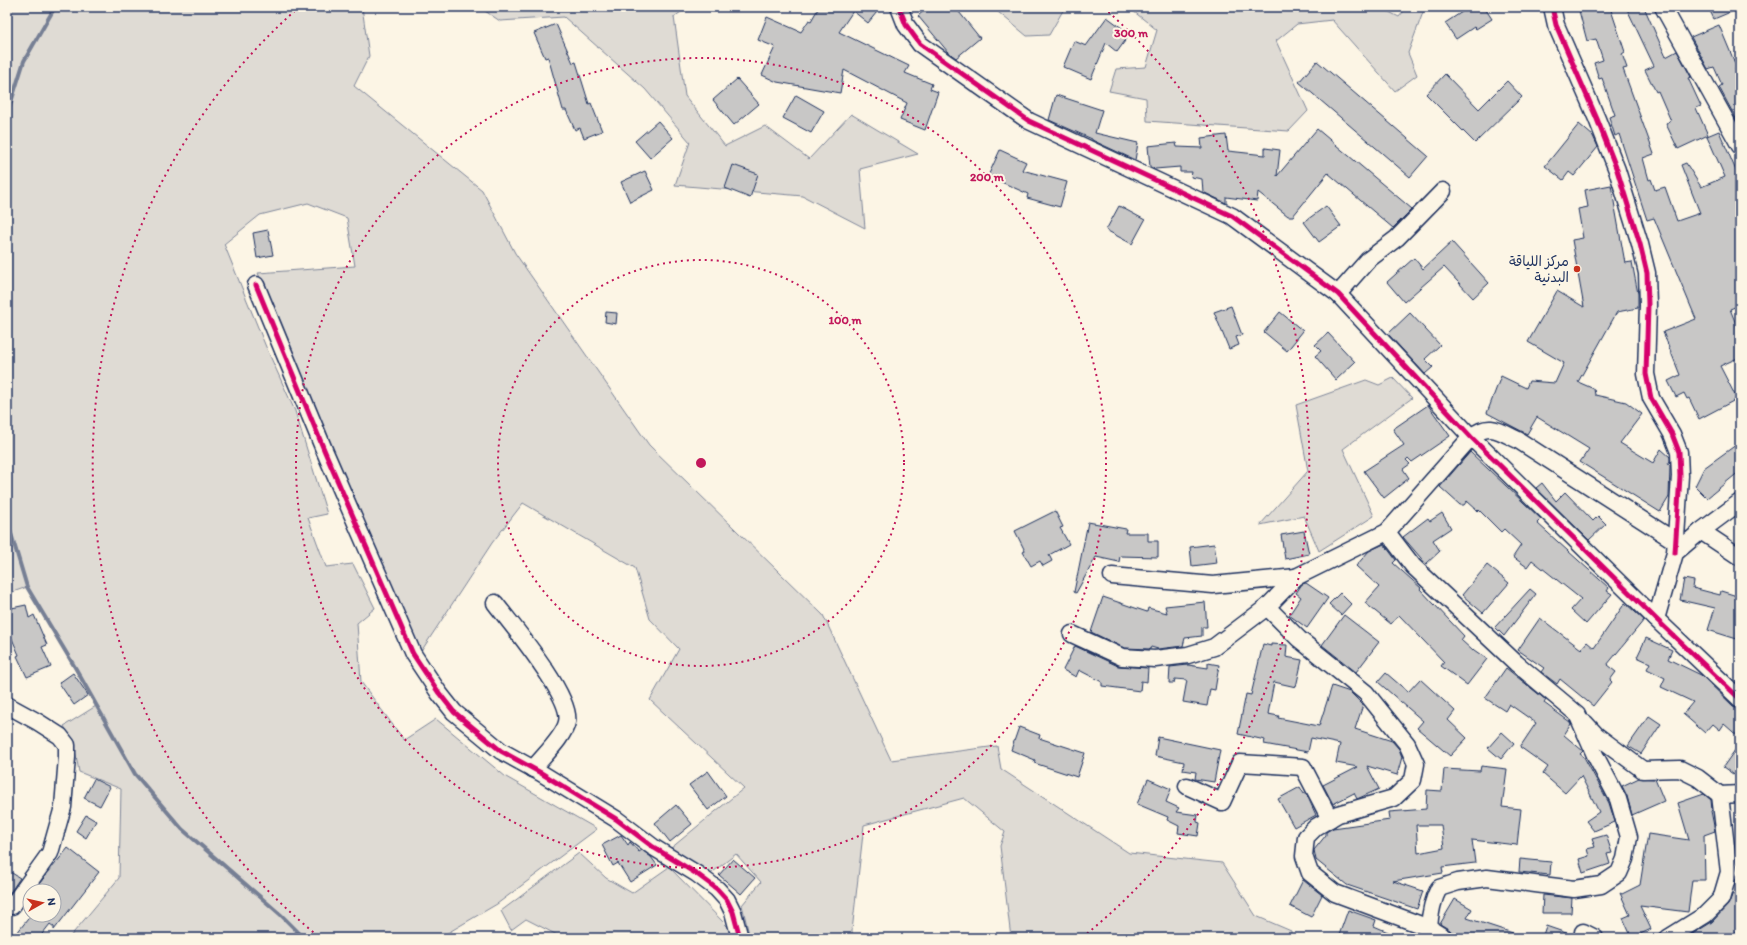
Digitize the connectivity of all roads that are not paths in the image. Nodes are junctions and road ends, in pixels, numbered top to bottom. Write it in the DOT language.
graph roads {
  1 [pos="899,7"];
  2 [pos="1552,7"];
  3 [pos="1663,7"];
  4 [pos="1740,146"];
  5 [pos="1443,191"];
  6 [pos="256,285"];
  7 [pos="1338,294"];
  8 [pos="1470,437"];
  9 [pos="1740,502"];
  10 [pos="1701,531"];
  11 [pos="1387,532"];
  12 [pos="1675,547"];
  13 [pos="1740,557"];
  14 [pos="1112,576"];
  15 [pos="1296,577"];
  16 [pos="495,603"];
  17 [pos="1267,607"];
  18 [pos="1656,619"];
  19 [pos="1072,634"];
  20 [pos="1740,699"];
  21 [pos="7,705"];
  22 [pos="1577,714"];
  23 [pos="533,769"];
  24 [pos="1187,786"];
  25 [pos="1740,794"];
  26 [pos="1720,796"];
  27 [pos="1330,819"];
  28 [pos="12,906"];
  29 [pos="1430,928"];
  30 [pos="740,938"];
  31 [pos="1445,938"];
  32 [pos="1668,938"];
  1 -- 7 [label="street"];
  2 -- 12 [label="street"];
  3 -- 4 [label="street"];
  5 -- 7 [label="street"];
  6 -- 23 [label="street"];
  7 -- 8 [label="street"];
  8 -- 11 [label="street"];
  8 -- 12 [label="street"];
  8 -- 18 [label="street"];
  9 -- 10 [label="street"];
  10 -- 12 [label="street"];
  10 -- 13 [label="street"];
  11 -- 15 [label="street"];
  11 -- 22 [label="street"];
  12 -- 18 [label="street"];
  14 -- 15 [label="street"];
  15 -- 17 [label="street"];
  16 -- 23 [label="street"];
  17 -- 19 [label="street"];
  17 -- 27 [label="street"];
  18 -- 20 [label="street"];
  21 -- 28 [label="street"];
  22 -- 26 [label="street"];
  22 -- 29 [label="street"];
  23 -- 30 [label="street"];
  24 -- 27 [label="street"];
  25 -- 26 [label="street"];
  26 -- 32 [label="street"];
  27 -- 29 [label="street"];
  29 -- 31 [label="street"];
}
